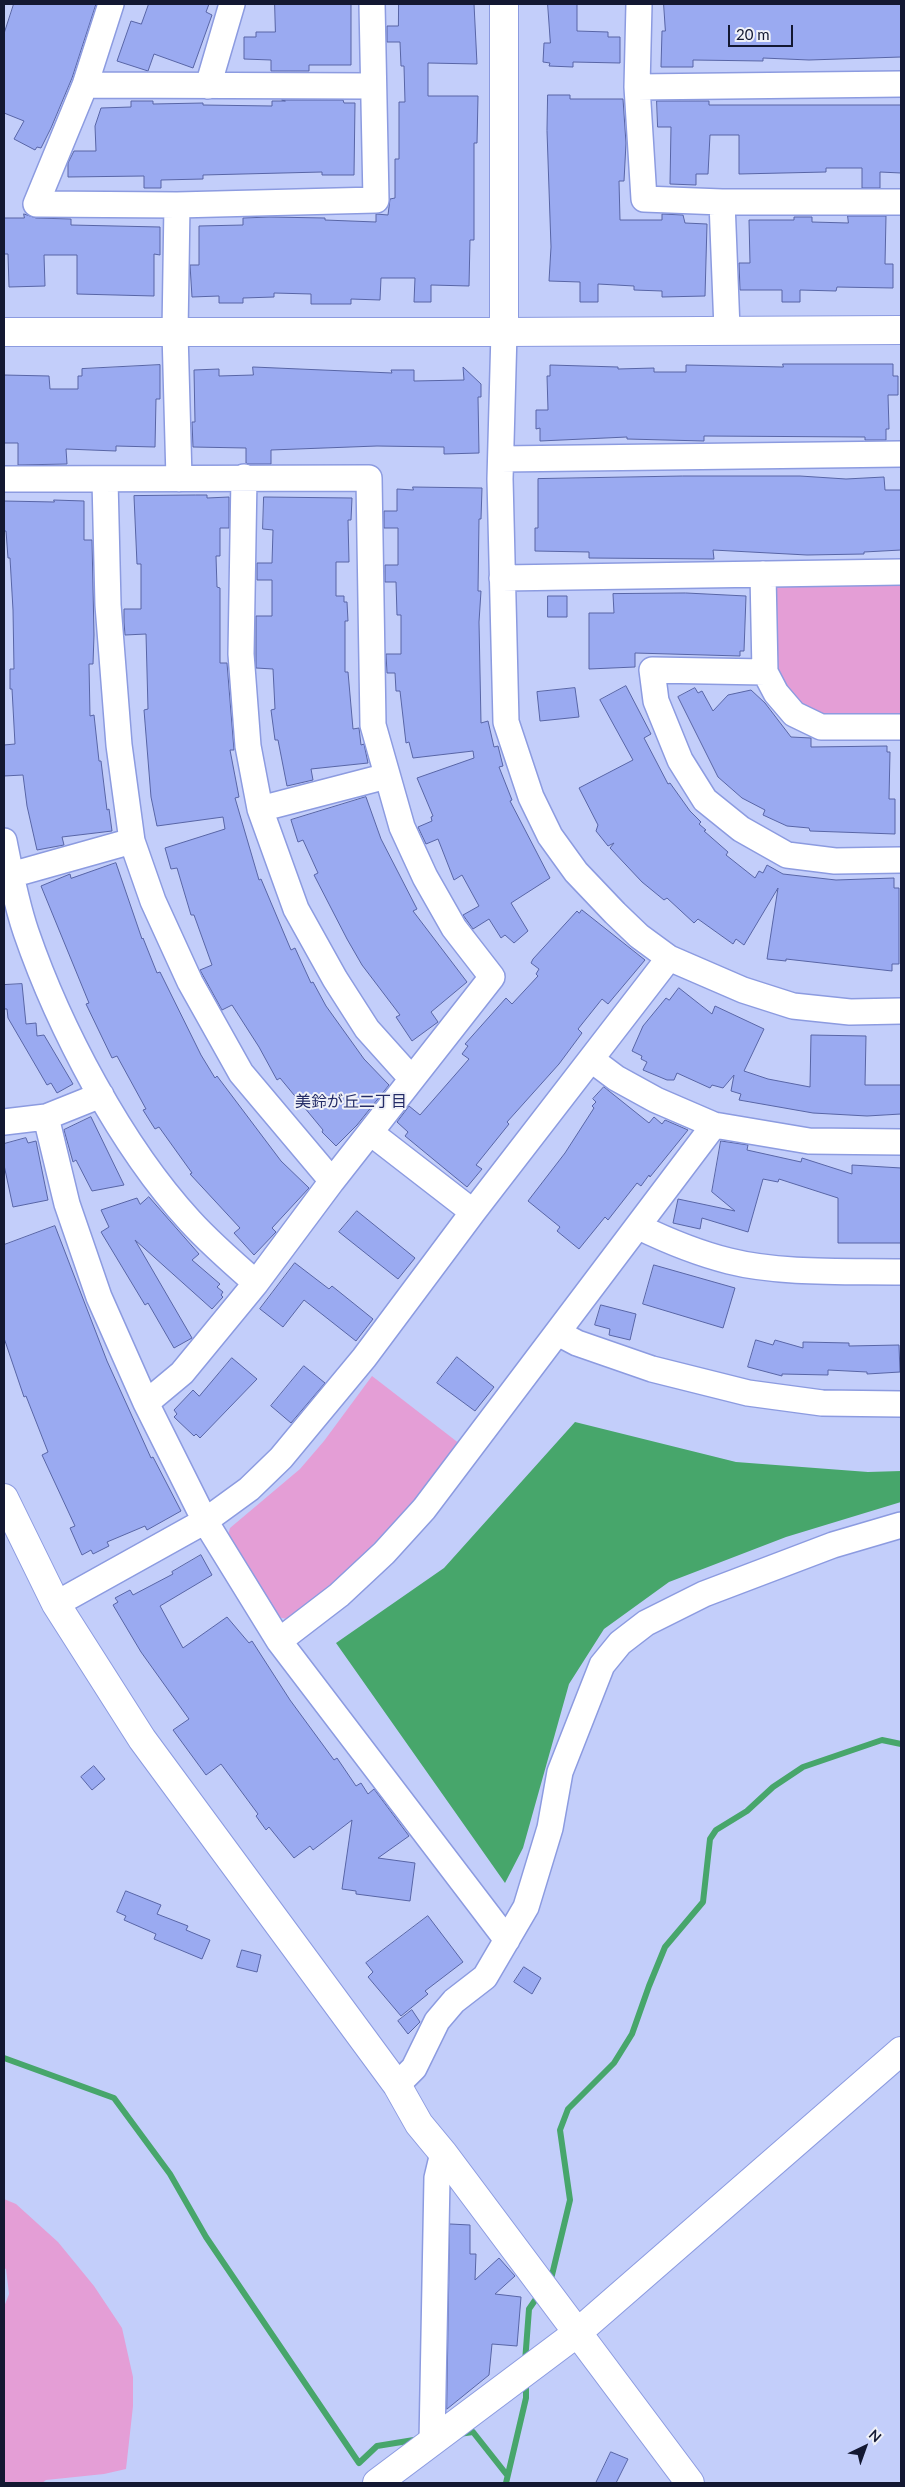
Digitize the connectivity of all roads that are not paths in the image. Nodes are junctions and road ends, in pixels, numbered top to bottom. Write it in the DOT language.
graph roads {
  1 [pos="111,4"];
  2 [pos="232,4"];
  3 [pos="372,4"];
  4 [pos="504,4"];
  5 [pos="639,4"];
  6 [pos="901,84"];
  7 [pos="85,85"];
  8 [pos="208,86"];
  9 [pos="372,86"];
  10 [pos="637,87"];
  11 [pos="722,202"];
  12 [pos="901,202"];
  13 [pos="177,205"];
  14 [pos="727,329"];
  15 [pos="901,330"];
  16 [pos="4,332"];
  17 [pos="175,332"];
  18 [pos="504,332"];
  19 [pos="901,454"];
  20 [pos="501,459"];
  21 [pos="244,477"];
  22 [pos="4,479"];
  23 [pos="179,479"];
  24 [pos="105,480"];
  25 [pos="901,572"];
  26 [pos="763,574"];
  27 [pos="502,578"];
  28 [pos="764,672"];
  29 [pos="901,727"];
  30 [pos="386,776"];
  31 [pos="260,809"];
  32 [pos="4,840"];
  33 [pos="132,841"];
  34 [pos="901,860"];
  35 [pos="11,876"];
  36 [pos="669,958"];
  37 [pos="901,1011"];
  38 [pos="592,1060"];
  39 [pos="411,1078"];
  40 [pos="101,1095"];
  41 [pos="46,1116"];
  42 [pos="4,1122"];
  43 [pos="714,1125"];
  44 [pos="371,1133"];
  45 [pos="901,1142"];
  46 [pos="332,1181"];
  47 [pos="473,1212"];
  48 [pos="639,1227"];
  49 [pos="901,1272"];
  50 [pos="256,1283"];
  51 [pos="558,1332"];
  52 [pos="146,1403"];
  53 [pos="901,1404"];
  54 [pos="4,1498"];
  55 [pos="205,1521"];
  56 [pos="901,1525"];
  57 [pos="56,1604"];
  58 [pos="279,1641"];
  59 [pos="507,1940"];
  60 [pos="901,2051"];
  61 [pos="397,2085"];
  62 [pos="443,2153"];
  63 [pos="578,2333"];
  64 [pos="432,2442"];
  65 [pos="377,2483"];
  66 [pos="690,2483"];
  1 -- 7 [label="street"];
  2 -- 8 [label="street"];
  3 -- 9 [label="street"];
  4 -- 18 [label="street"];
  5 -- 10 [label="street"];
  6 -- 10 [label="street"];
  7 -- 8 [label="street"];
  7 -- 13 [label="street"];
  8 -- 9 [label="street"];
  9 -- 13 [label="street"];
  10 -- 11 [label="street"];
  11 -- 12 [label="street"];
  11 -- 14 [label="street"];
  13 -- 17 [label="street"];
  14 -- 15 [label="street"];
  14 -- 18 [label="street"];
  16 -- 17 [label="street"];
  17 -- 18 [label="street"];
  17 -- 23 [label="street"];
  18 -- 20 [label="street"];
  19 -- 20 [label="street"];
  20 -- 27 [label="street"];
  21 -- 23 [label="street"];
  21 -- 30 [label="street"];
  21 -- 31 [label="street"];
  22 -- 24 [label="street"];
  23 -- 24 [label="street"];
  24 -- 33 [label="street"];
  25 -- 26 [label="street"];
  26 -- 27 [label="street"];
  26 -- 28 [label="street"];
  27 -- 36 [label="street"];
  28 -- 29 [label="street"];
  28 -- 34 [label="street"];
  30 -- 31 [label="street"];
  30 -- 39 [label="street"];
  31 -- 39 [label="street"];
  32 -- 35 [label="street"];
  33 -- 35 [label="street"];
  33 -- 46 [label="street"];
  35 -- 40 [label="street"];
  36 -- 37 [label="street"];
  36 -- 38 [label="street"];
  38 -- 43 [label="street"];
  38 -- 47 [label="street"];
  39 -- 44 [label="street"];
  40 -- 41 [label="street"];
  40 -- 50 [label="street"];
  41 -- 42 [label="street"];
  41 -- 52 [label="street"];
  43 -- 45 [label="street"];
  43 -- 48 [label="street"];
  44 -- 46 [label="street"];
  44 -- 47 [label="street"];
  46 -- 50 [label="street"];
  47 -- 55 [label="street"];
  48 -- 49 [label="street"];
  48 -- 51 [label="street"];
  50 -- 52 [label="street"];
  51 -- 53 [label="street"];
  51 -- 58 [label="street"];
  52 -- 55 [label="street"];
  54 -- 57 [label="street"];
  55 -- 57 [label="street"];
  55 -- 58 [label="street"];
  56 -- 59 [label="street"];
  57 -- 61 [label="street"];
  58 -- 59 [label="street"];
  59 -- 61 [label="street"];
  60 -- 63 [label="street"];
  61 -- 62 [label="street"];
  62 -- 63 [label="street"];
  62 -- 64 [label="street"];
  63 -- 64 [label="street"];
  63 -- 66 [label="street"];
  64 -- 65 [label="street"];
}
